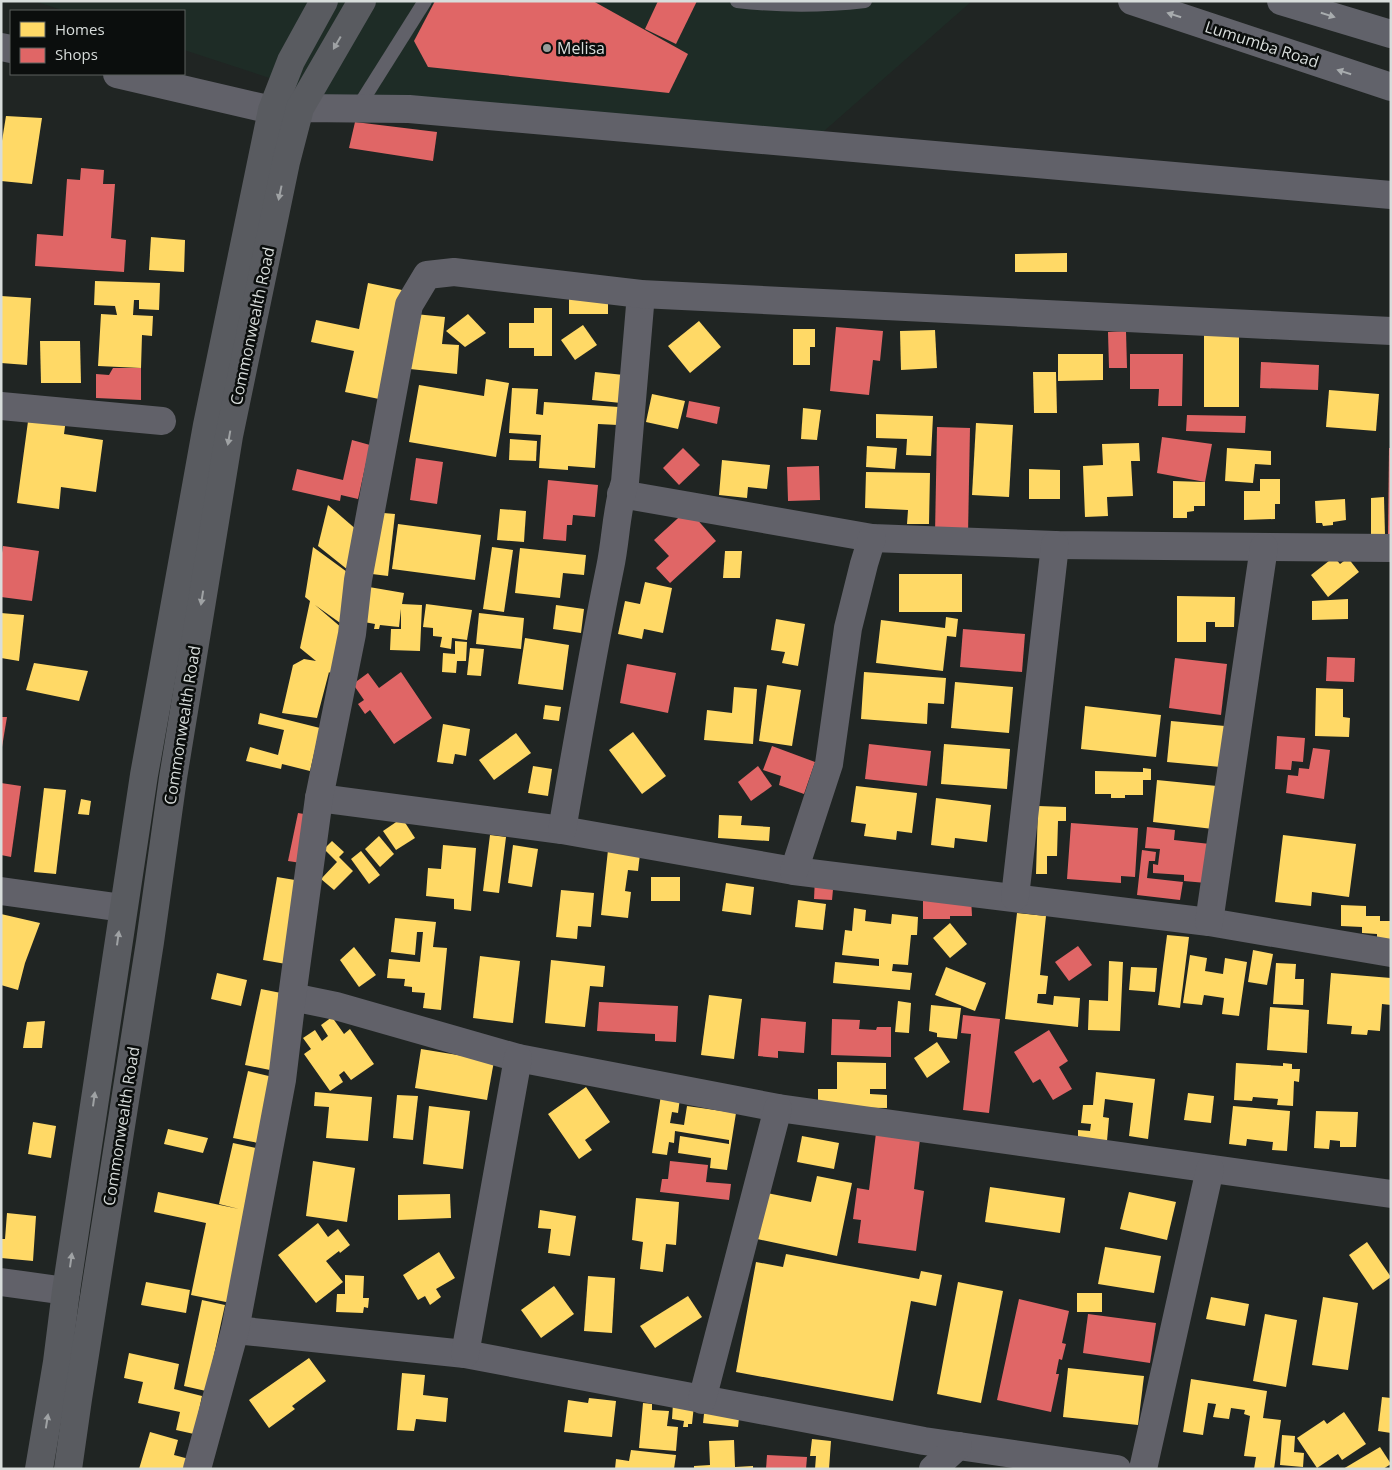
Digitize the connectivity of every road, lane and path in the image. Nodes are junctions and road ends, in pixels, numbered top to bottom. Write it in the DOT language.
graph roads {
  1 [pos="324,1"];
  2 [pos="362,1"];
  3 [pos="425,1"];
  4 [pos="737,1"];
  5 [pos="865,1"];
  6 [pos="1132,1"];
  7 [pos="1281,1"];
  8 [pos="1391,34"];
  9 [pos="121,75"];
  10 [pos="1391,87"];
  11 [pos="300,108"];
  12 [pos="356,109"];
  13 [pos="272,110"];
  14 [pos="1391,196"];
  15 [pos="641,294"];
  16 [pos="1391,331"];
  17 [pos="1,406"];
  18 [pos="162,421"];
  19 [pos="621,494"];
  20 [pos="872,538"];
  21 [pos="1055,546"];
  22 [pos="1264,547"];
  23 [pos="1391,548"];
  24 [pos="319,798"];
  25 [pos="562,830"];
  26 [pos="794,871"];
  27 [pos="1,891"];
  28 [pos="1015,897"];
  29 [pos="123,908"];
  30 [pos="1209,922"];
  31 [pos="1391,953"];
  32 [pos="292,997"];
  33 [pos="518,1058"];
  34 [pos="778,1108"];
  35 [pos="1210,1169"];
  36 [pos="1391,1194"];
  37 [pos="1,1282"];
  38 [pos="66,1291"];
  39 [pos="235,1330"];
  40 [pos="465,1354"];
  41 [pos="702,1400"];
  42 [pos="958,1446"];
  43 [pos="39,1469"];
  44 [pos="68,1469"];
  45 [pos="197,1469"];
  46 [pos="933,1469"];
  47 [pos="1117,1469"];
  48 [pos="1143,1469"];
  1 -- 13 [label="main road, Commonwealth Road"];
  2 -- 11 [label="main road, Commonwealth Road, one-way"];
  3 -- 12 [label="lane"];
  4 -- 5 [label="lane"];
  10 -- 6 [label="main road, Lumumba Road, one-way"];
  7 -- 8 [label="main road, one-way"];
  9 -- 13 [label="street"];
  11 -- 12 [label="street"];
  11 -- 13 [label="street"];
  11 -- 44 [label="main road, Commonwealth Road, one-way"];
  12 -- 14 [label="street"];
  13 -- 29 [label="main road, Commonwealth Road"];
  15 -- 16 [label="street"];
  15 -- 19 [label="street"];
  15 -- 24 [label="street"];
  17 -- 18 [label="street"];
  19 -- 20 [label="street"];
  19 -- 25 [label="street"];
  20 -- 21 [label="street"];
  20 -- 26 [label="street"];
  21 -- 22 [label="street"];
  21 -- 28 [label="street"];
  22 -- 23 [label="street"];
  22 -- 30 [label="street"];
  24 -- 25 [label="street"];
  24 -- 32 [label="street"];
  25 -- 26 [label="street"];
  26 -- 28 [label="street"];
  27 -- 29 [label="street"];
  28 -- 30 [label="street"];
  38 -- 29 [label="main road, Commonwealth Road, one-way"];
  30 -- 31 [label="street"];
  32 -- 33 [label="street"];
  32 -- 39 [label="street"];
  33 -- 34 [label="street"];
  33 -- 40 [label="street"];
  34 -- 35 [label="street"];
  34 -- 41 [label="street"];
  35 -- 36 [label="street"];
  35 -- 48 [label="street"];
  37 -- 38 [label="street"];
  43 -- 38 [label="main road, Commonwealth Road, one-way"];
  39 -- 40 [label="street"];
  39 -- 45 [label="street"];
  40 -- 41 [label="street"];
  41 -- 42 [label="street"];
  42 -- 46 [label="street"];
  42 -- 47 [label="street"];
}
